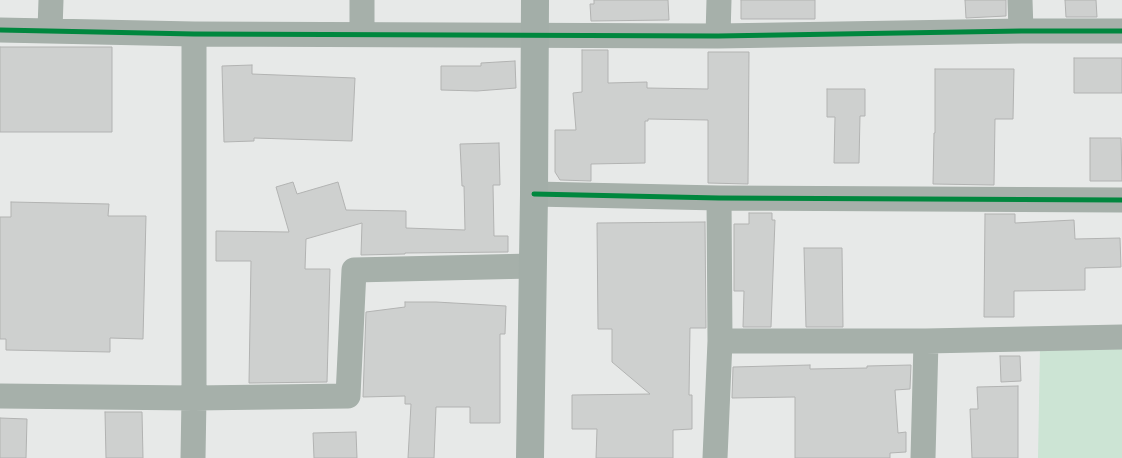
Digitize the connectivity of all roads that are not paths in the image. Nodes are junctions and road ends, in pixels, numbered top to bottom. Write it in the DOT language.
graph roads {
  1 [pos="51,0"];
  2 [pos="362,0"];
  3 [pos="535,0"];
  4 [pos="719,0"];
  5 [pos="1020,0"];
  6 [pos="0,30"];
  7 [pos="50,30"];
  8 [pos="1021,31"];
  9 [pos="1122,31"];
  10 [pos="362,33"];
  11 [pos="194,34"];
  12 [pos="534,35"];
  13 [pos="718,36"];
  14 [pos="534,194"];
  15 [pos="718,198"];
  16 [pos="1122,200"];
  17 [pos="532,266"];
  18 [pos="1122,336"];
  19 [pos="720,341"];
  20 [pos="926,341"];
  21 [pos="0,396"];
  22 [pos="194,398"];
  23 [pos="193,458"];
  24 [pos="530,458"];
  25 [pos="715,458"];
  26 [pos="923,458"];
  1 -- 7 [label="street"];
  2 -- 10 [label="street"];
  3 -- 12 [label="street"];
  4 -- 13 [label="street"];
  5 -- 8 [label="street"];
  6 -- 7 [label="street"];
  7 -- 11 [label="street"];
  8 -- 9 [label="street"];
  8 -- 13 [label="street"];
  10 -- 11 [label="street"];
  10 -- 12 [label="street"];
  11 -- 22 [label="street"];
  12 -- 13 [label="street"];
  12 -- 14 [label="street"];
  14 -- 15 [label="street"];
  14 -- 17 [label="street"];
  15 -- 16 [label="street"];
  15 -- 19 [label="street"];
  17 -- 22 [label="street"];
  17 -- 24 [label="street"];
  18 -- 20 [label="street"];
  19 -- 20 [label="street"];
  19 -- 25 [label="street"];
  20 -- 26 [label="street"];
  21 -- 22 [label="street"];
  22 -- 23 [label="street"];
}
